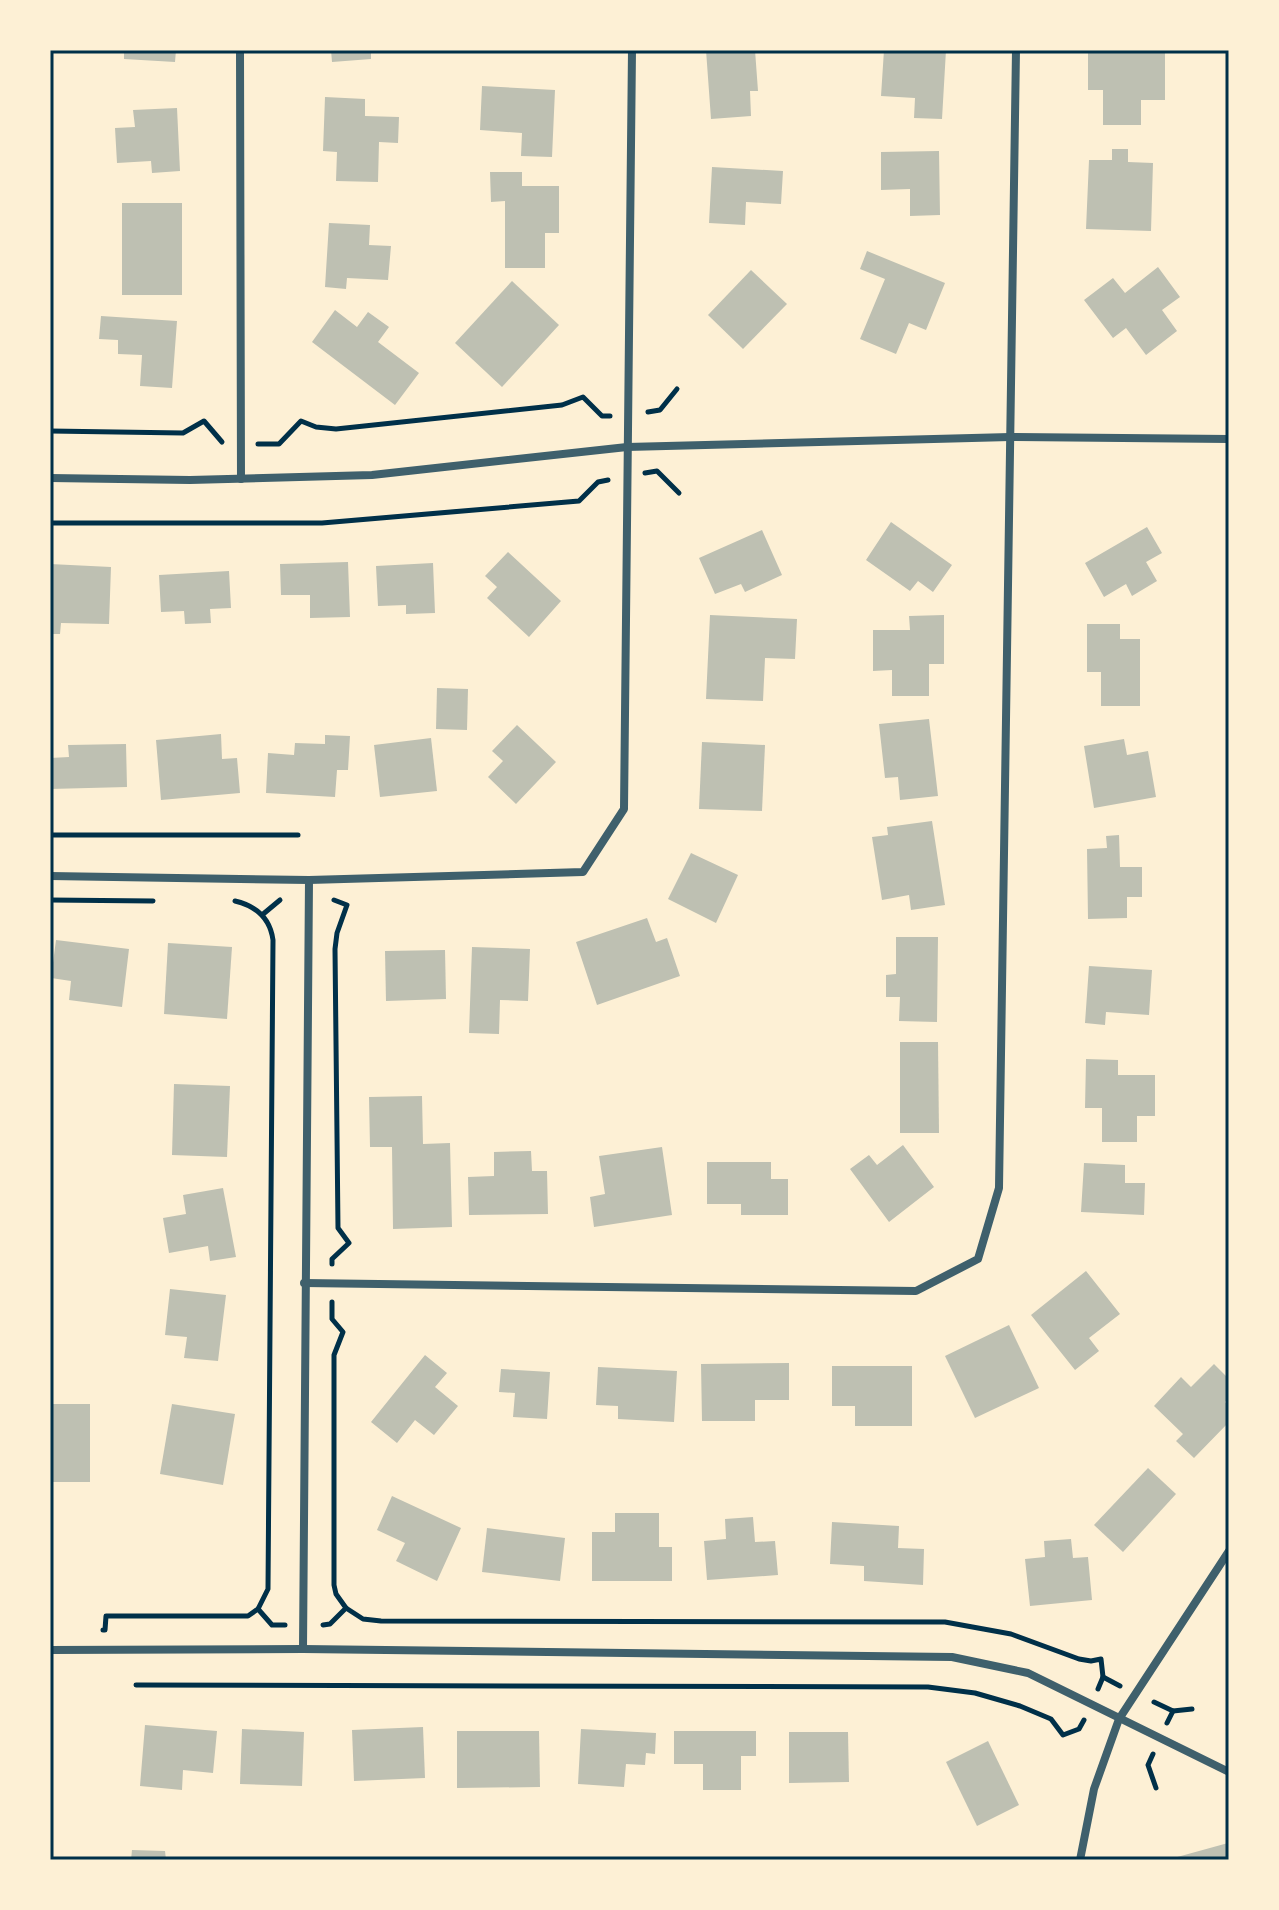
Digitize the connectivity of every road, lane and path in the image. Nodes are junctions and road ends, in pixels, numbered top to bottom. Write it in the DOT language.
graph roads {
  1 [pos="240,50"];
  2 [pos="632,50"];
  3 [pos="1016,50"];
  4 [pos="677,389"];
  5 [pos="628,414"];
  6 [pos="50,431"];
  7 [pos="1010,437"];
  8 [pos="1229,439"];
  9 [pos="241,444"];
  10 [pos="627,447"];
  11 [pos="627,476"];
  12 [pos="50,478"];
  13 [pos="241,479"];
  14 [pos="679,493"];
  15 [pos="50,523"];
  16 [pos="50,835"];
  17 [pos="298,835"];
  18 [pos="50,876"];
  19 [pos="309,880"];
  20 [pos="50,900"];
  21 [pos="157,901"];
  22 [pos="234,901"];
  23 [pos="304,1283"];
  24 [pos="1229,1551"];
  25 [pos="91,1630"];
  26 [pos="303,1649"];
  27 [pos="50,1650"];
  28 [pos="1192,1709"];
  29 [pos="1173,1711"];
  30 [pos="1119,1719"];
  31 [pos="1229,1772"];
  32 [pos="1080,1860"];
  1 -- 9 [label="street"];
  2 -- 5 [label="street"];
  3 -- 7 [label="street"];
  4 -- 5 [label="path"];
  5 -- 9 [label="path"];
  5 -- 10 [label="street"];
  6 -- 9 [label="path"];
  7 -- 8 [label="street"];
  7 -- 10 [label="street"];
  7 -- 23 [label="street"];
  9 -- 13 [label="street"];
  10 -- 11 [label="street"];
  10 -- 13 [label="street"];
  11 -- 14 [label="path"];
  11 -- 15 [label="path"];
  11 -- 19 [label="street"];
  12 -- 13 [label="street"];
  16 -- 17 [label="path"];
  18 -- 19 [label="street"];
  19 -- 23 [label="street"];
  20 -- 21 [label="path"];
  22 -- 25 [label="path"];
  23 -- 26 [label="street"];
  24 -- 30 [label="street"];
  26 -- 27 [label="street"];
  26 -- 30 [label="street"];
  28 -- 29 [label="path"];
  30 -- 31 [label="street"];
  30 -- 32 [label="street"];
}
